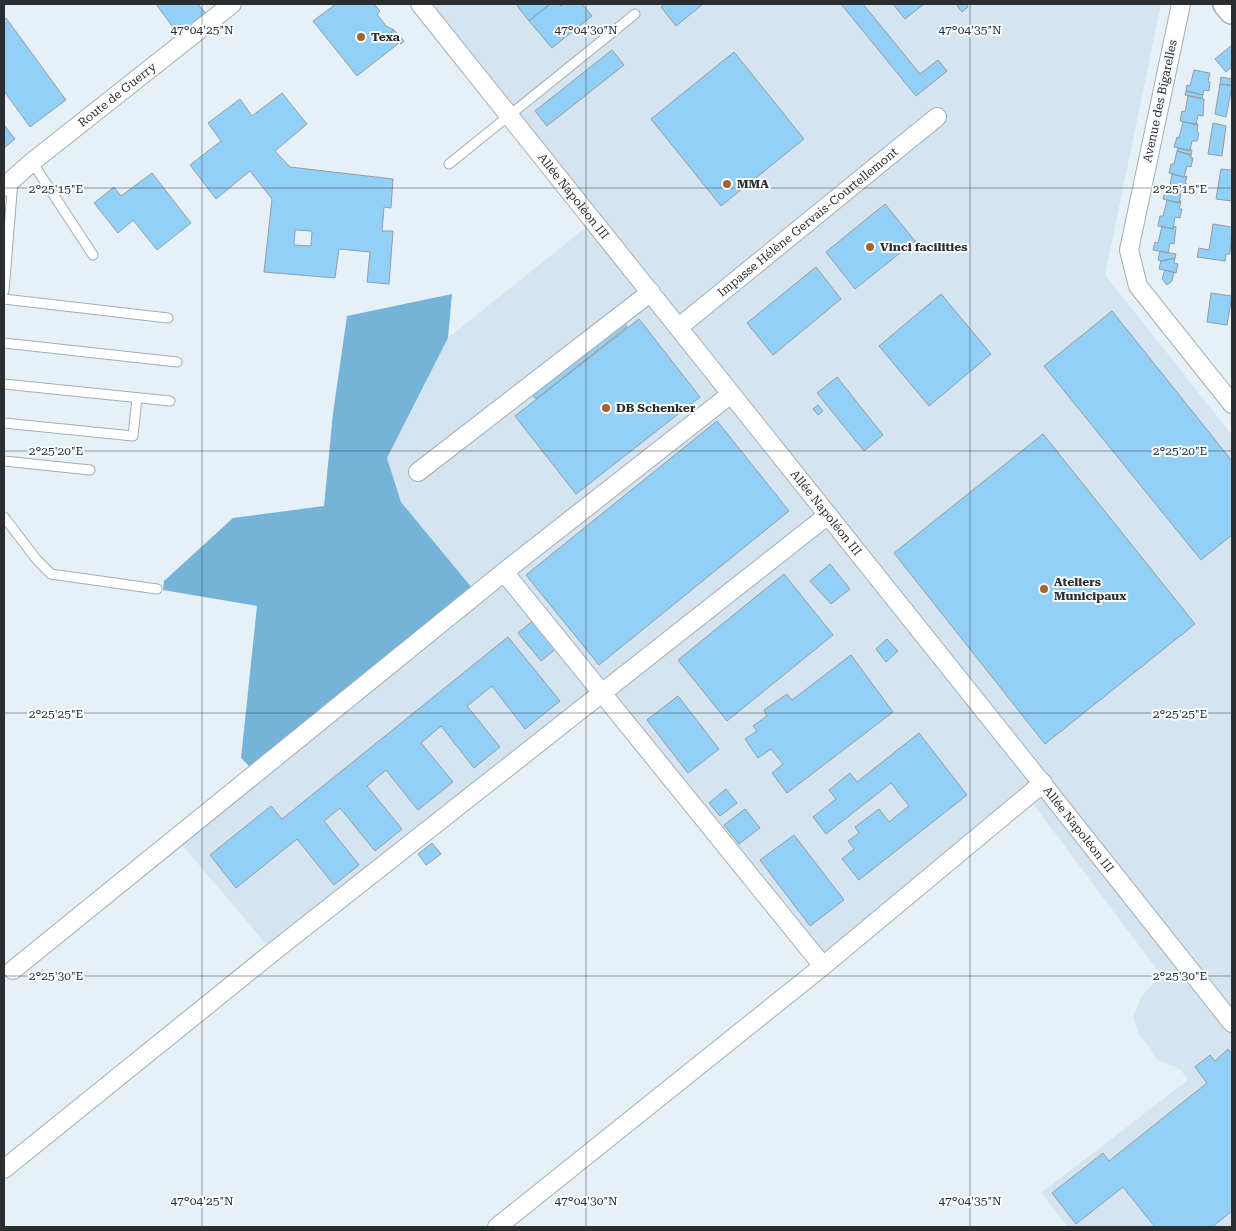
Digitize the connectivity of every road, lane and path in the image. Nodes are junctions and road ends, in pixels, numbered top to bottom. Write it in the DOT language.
graph roads {
  1 [pos="232,4"];
  2 [pos="420,4"];
  3 [pos="1181,4"];
  4 [pos="1226,4"];
  5 [pos="1232,11"];
  6 [pos="635,14"];
  7 [pos="510,116"];
  8 [pos="937,117"];
  9 [pos="32,162"];
  10 [pos="449,164"];
  11 [pos="8,182"];
  12 [pos="93,255"];
  13 [pos="4,291"];
  14 [pos="651,292"];
  15 [pos="4,299"];
  16 [pos="168,318"];
  17 [pos="678,327"];
  18 [pos="4,343"];
  19 [pos="177,362"];
  20 [pos="1232,380"];
  21 [pos="4,384"];
  22 [pos="730,394"];
  23 [pos="137,398"];
  24 [pos="170,401"];
  25 [pos="1230,401"];
  26 [pos="4,423"];
  27 [pos="4,461"];
  28 [pos="90,470"];
  29 [pos="418,472"];
  30 [pos="828,515"];
  31 [pos="4,517"];
  32 [pos="504,572"];
  33 [pos="156,589"];
  34 [pos="601,692"];
  35 [pos="1042,783"];
  36 [pos="823,966"];
  37 [pos="8,972"];
  38 [pos="1232,1023"];
  39 [pos="4,1169"];
  40 [pos="497,1227"];
  1 -- 9 [label="street, Route de Guerry"];
  2 -- 7 [label="street, Allée Napoléon III"];
  3 -- 25 [label="street, Avenue des Bigarelles"];
  4 -- 5 [label="main road"];
  6 -- 7 [label="lane"];
  7 -- 10 [label="lane"];
  7 -- 14 [label="street, Allée Napoléon III"];
  8 -- 17 [label="street, Impasse Hélène Gervais-Courtellemont"];
  9 -- 11 [label="street, Route de Guerry"];
  9 -- 12 [label="lane"];
  11 -- 13 [label="lane"];
  14 -- 17 [label="street, Allée Napoléon III"];
  14 -- 29 [label="street"];
  15 -- 16 [label="lane"];
  17 -- 22 [label="street, Allée Napoléon III"];
  18 -- 19 [label="lane"];
  20 -- 25 [label="street"];
  21 -- 23 [label="lane"];
  22 -- 30 [label="street, Allée Napoléon III"];
  22 -- 32 [label="street"];
  23 -- 24 [label="lane"];
  23 -- 26 [label="lane"];
  27 -- 28 [label="lane"];
  30 -- 34 [label="street"];
  30 -- 35 [label="street, Allée Napoléon III"];
  31 -- 33 [label="lane"];
  32 -- 34 [label="street"];
  32 -- 37 [label="street"];
  34 -- 36 [label="street"];
  34 -- 39 [label="street"];
  35 -- 36 [label="street"];
  35 -- 38 [label="street, Allée Napoléon III"];
  36 -- 40 [label="street"];
}
